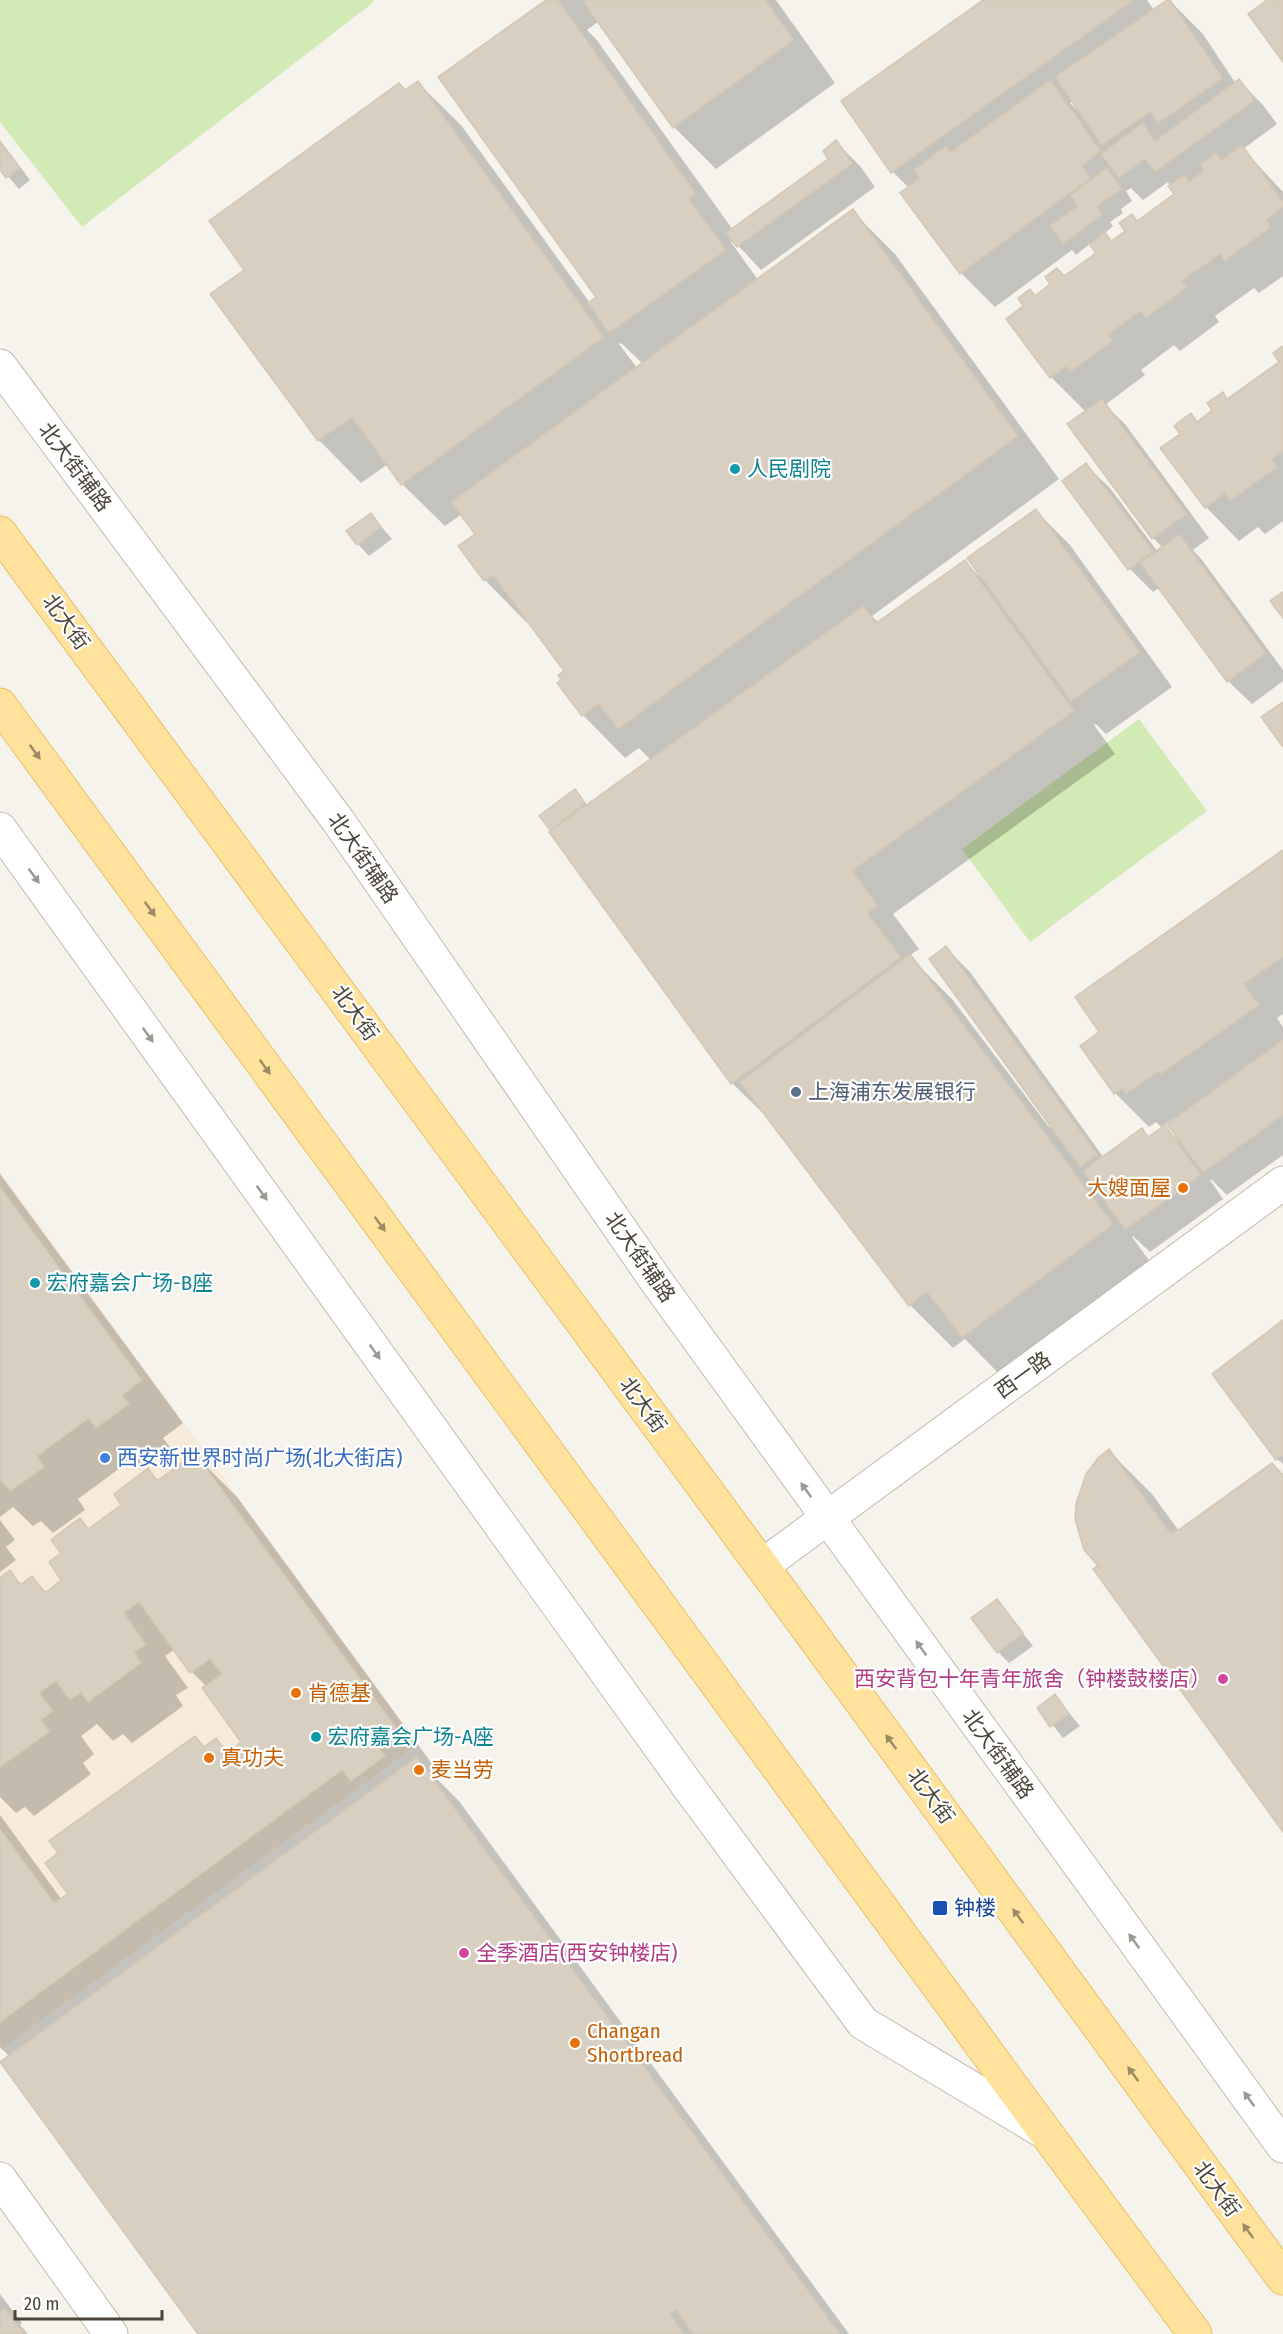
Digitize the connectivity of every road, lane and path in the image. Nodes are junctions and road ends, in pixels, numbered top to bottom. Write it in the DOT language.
graph roads {
  1 [pos="0,366"];
  2 [pos="0,533"];
  3 [pos="0,705"];
  4 [pos="0,829"];
  5 [pos="1283,1183"];
  6 [pos="827,1519"];
  7 [pos="762,1566"];
  8 [pos="1046,2133"];
  9 [pos="1283,2146"];
  10 [pos="0,2179"];
  11 [pos="1283,2278"];
  12 [pos="111,2334"];
  13 [pos="1195,2334"];
  6 -- 1 [label="street, 北大街辅路, one-way"];
  2 -- 7 [label="main road, 北大街"];
  3 -- 8 [label="main road, one-way"];
  4 -- 8 [label="street, one-way"];
  5 -- 6 [label="street, 西一路"];
  6 -- 7 [label="street, 西一路"];
  9 -- 6 [label="street, 北大街辅路, one-way"];
  11 -- 7 [label="main road, 北大街, one-way"];
  8 -- 13 [label="main road"];
  10 -- 12 [label="street"];
}
